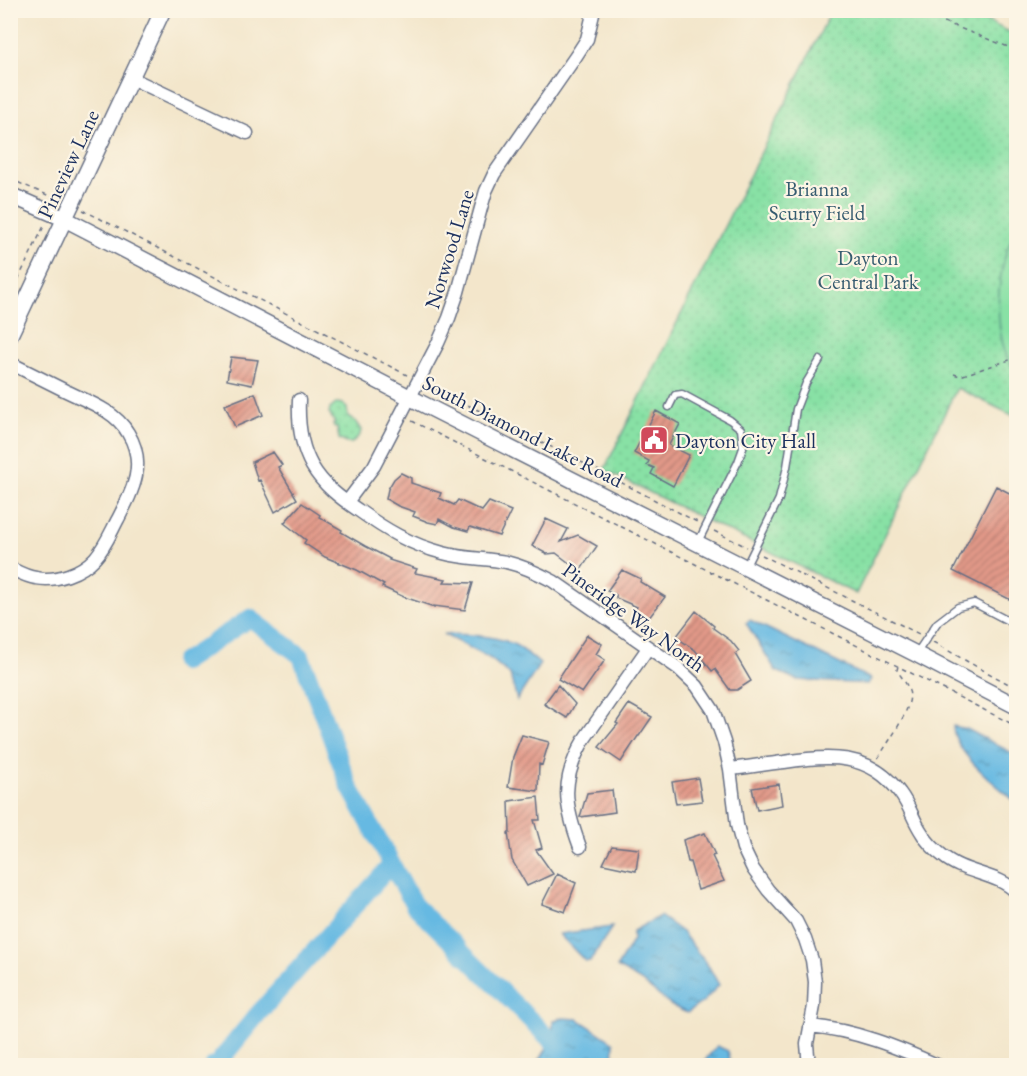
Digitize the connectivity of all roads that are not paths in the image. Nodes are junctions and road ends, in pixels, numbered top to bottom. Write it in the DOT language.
graph roads {
  1 [pos="163,10"];
  2 [pos="594,10"];
  3 [pos="131,78"];
  4 [pos="247,133"];
  5 [pos="10,195"];
  6 [pos="65,219"];
  7 [pos="10,335"];
  8 [pos="820,360"];
  9 [pos="10,363"];
  10 [pos="409,397"];
  11 [pos="299,400"];
  12 [pos="669,407"];
  13 [pos="347,502"];
  14 [pos="698,543"];
  15 [pos="746,567"];
  16 [pos="10,568"];
  17 [pos="1017,625"];
  18 [pos="648,648"];
  19 [pos="911,651"];
  20 [pos="1017,706"];
  21 [pos="730,769"];
  22 [pos="580,847"];
  23 [pos="1017,892"];
  24 [pos="810,1026"];
  25 [pos="809,1065"];
  26 [pos="939,1065"];
  1 -- 3 [label="street, Pineview Lane"];
  2 -- 10 [label="street, Norwood Lane"];
  3 -- 4 [label="street"];
  3 -- 6 [label="street, Pineview Lane"];
  5 -- 6 [label="street, South Diamond Lake Road"];
  6 -- 7 [label="street, Pineview Lane"];
  6 -- 10 [label="street, South Diamond Lake Road"];
  8 -- 15 [label="lane"];
  9 -- 16 [label="street"];
  10 -- 13 [label="street, Norwood Lane"];
  10 -- 14 [label="street, South Diamond Lake Road"];
  11 -- 13 [label="street, Pineridge Way North"];
  12 -- 14 [label="lane"];
  13 -- 18 [label="street, Pineridge Way North"];
  14 -- 15 [label="street, South Diamond Lake Road"];
  15 -- 19 [label="street, South Diamond Lake Road"];
  17 -- 19 [label="lane"];
  18 -- 21 [label="street, Pineridge Way North"];
  18 -- 22 [label="street"];
  19 -- 20 [label="street, South Diamond Lake Road"];
  21 -- 23 [label="street"];
  21 -- 24 [label="street, Pineridge Way North"];
  24 -- 25 [label="street, Pineridge Way North"];
  24 -- 26 [label="street"];
}
